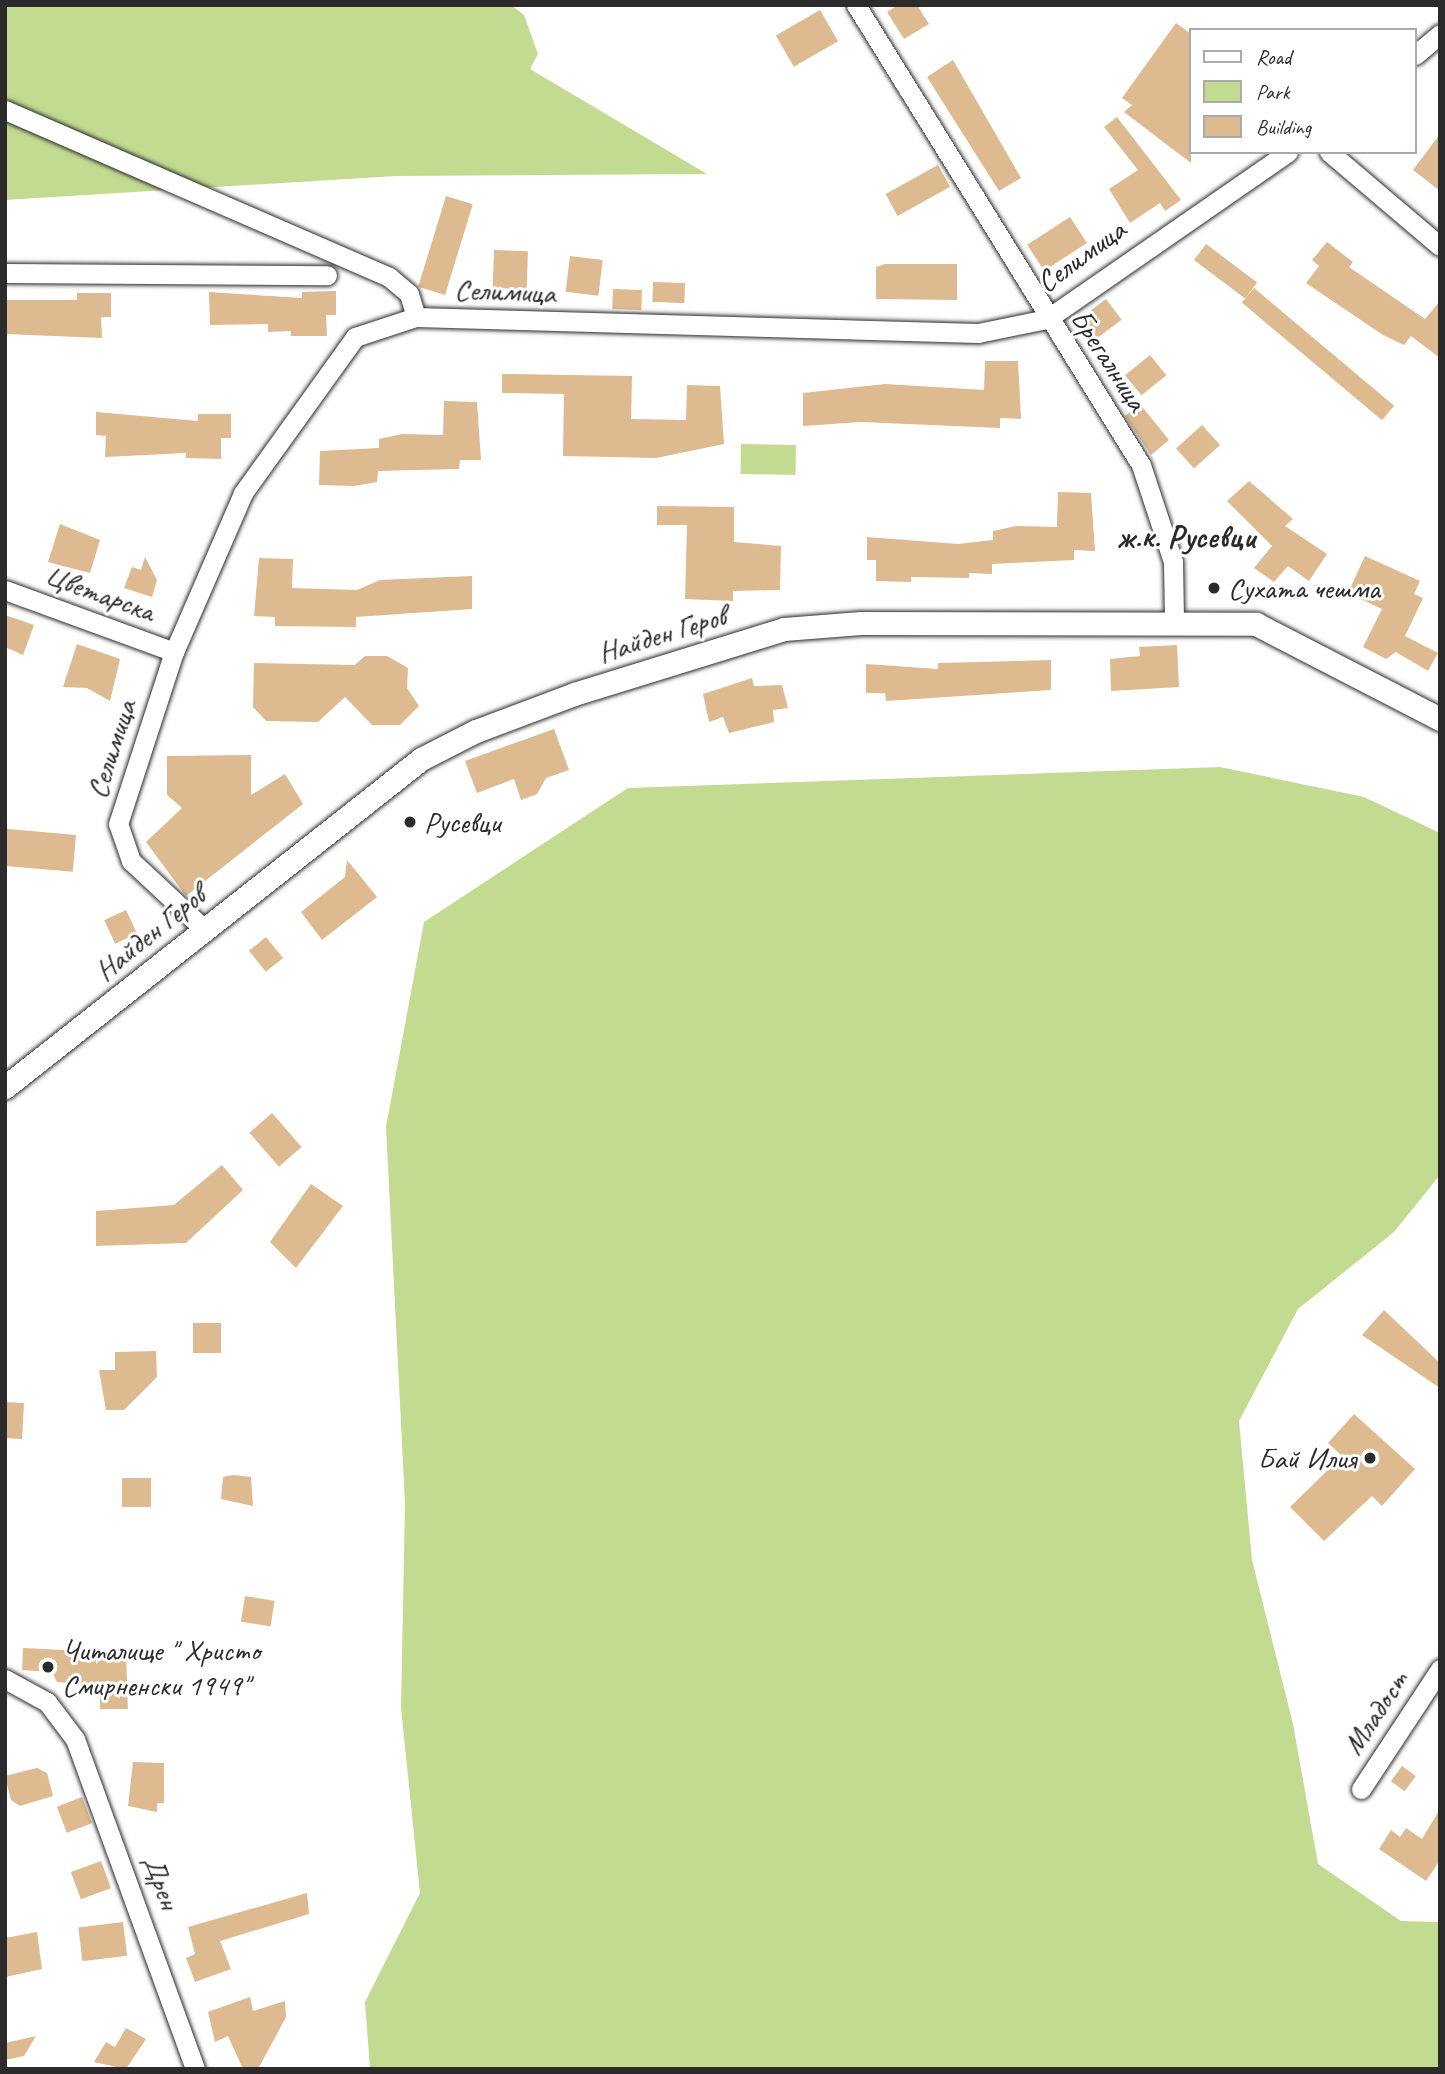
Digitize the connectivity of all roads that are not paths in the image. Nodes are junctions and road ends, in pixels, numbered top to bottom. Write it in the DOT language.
graph roads {
  1 [pos="856,5"];
  2 [pos="1440,34"];
  3 [pos="1417,53"];
  4 [pos="5,110"];
  5 [pos="1285,154"];
  6 [pos="1331,154"];
  7 [pos="1440,246"];
  8 [pos="5,273"];
  9 [pos="327,275"];
  10 [pos="416,317"];
  11 [pos="1047,318"];
  12 [pos="5,590"];
  13 [pos="1174,621"];
  14 [pos="174,652"];
  15 [pos="1440,719"];
  16 [pos="204,929"];
  17 [pos="5,1087"];
  18 [pos="1440,1669"];
  19 [pos="5,1679"];
  20 [pos="1361,1789"];
  21 [pos="195,2069"];
  1 -- 11 [label="street, Брегалница"];
  2 -- 3 [label="street"];
  4 -- 10 [label="street"];
  5 -- 11 [label="street, Селимица"];
  6 -- 7 [label="street"];
  8 -- 9 [label="street"];
  10 -- 11 [label="street, Селимица"];
  10 -- 14 [label="street, Селимица"];
  11 -- 13 [label="street, Брегалница"];
  12 -- 14 [label="street, Цветарска"];
  13 -- 15 [label="street, Найден Геров"];
  13 -- 16 [label="street, Найден Геров"];
  14 -- 16 [label="street, Селимица"];
  16 -- 17 [label="street, Найден Геров"];
  18 -- 20 [label="street, Младост"];
  19 -- 21 [label="street, Дрен"];
}
